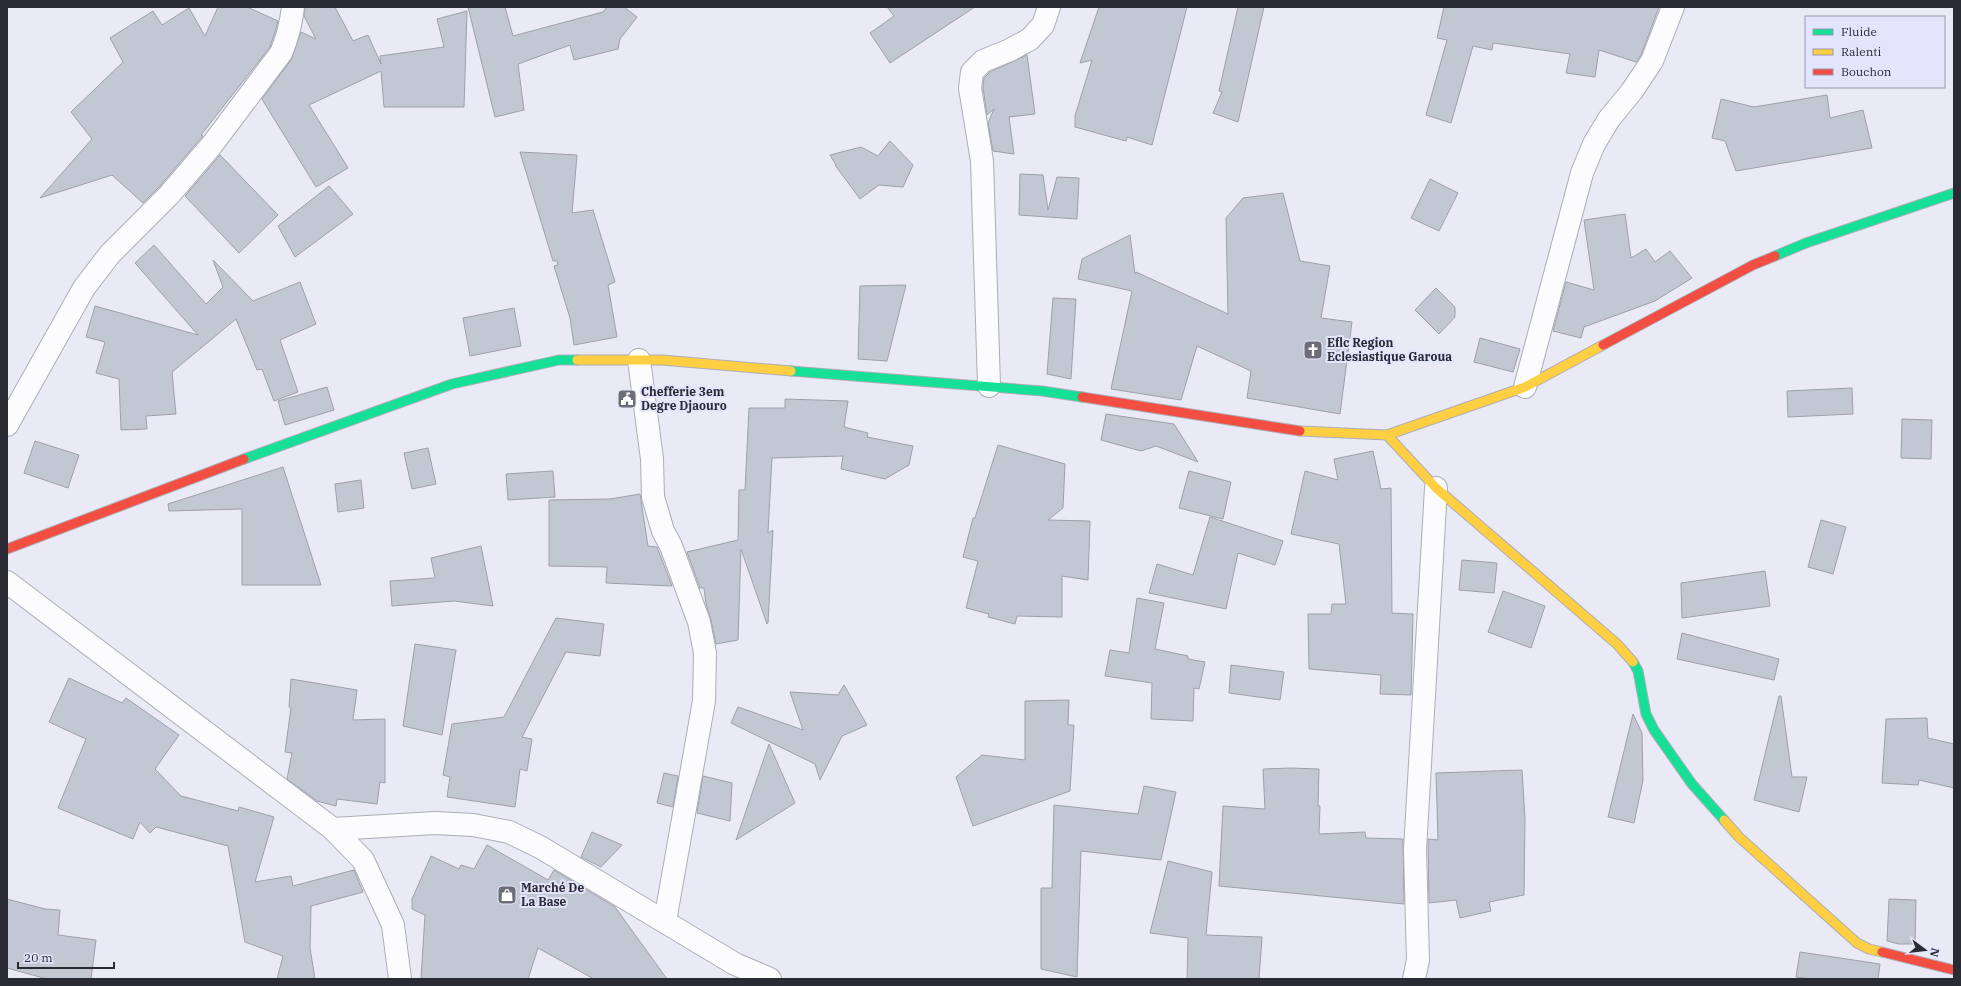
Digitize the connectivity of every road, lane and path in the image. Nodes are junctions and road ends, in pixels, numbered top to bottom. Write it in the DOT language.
graph roads {
  1 [pos="293,7"];
  2 [pos="1049,7"];
  3 [pos="1673,7"];
  4 [pos="1954,193"];
  5 [pos="640,360"];
  6 [pos="989,386"];
  7 [pos="1525,387"];
  8 [pos="7,425"];
  9 [pos="1388,435"];
  10 [pos="1436,488"];
  11 [pos="7,549"];
  12 [pos="7,582"];
  13 [pos="333,829"];
  14 [pos="665,921"];
  15 [pos="1954,970"];
  16 [pos="400,979"];
  17 [pos="770,979"];
  18 [pos="1414,979"];
  1 -- 8 [label="street"];
  2 -- 6 [label="street"];
  3 -- 7 [label="street"];
  4 -- 7 [label="street"];
  5 -- 6 [label="street"];
  5 -- 11 [label="street"];
  5 -- 14 [label="street"];
  6 -- 9 [label="street"];
  7 -- 9 [label="street"];
  9 -- 10 [label="street"];
  10 -- 15 [label="street"];
  10 -- 18 [label="street"];
  12 -- 13 [label="street"];
  13 -- 14 [label="street"];
  13 -- 16 [label="street"];
  14 -- 17 [label="street"];
}
